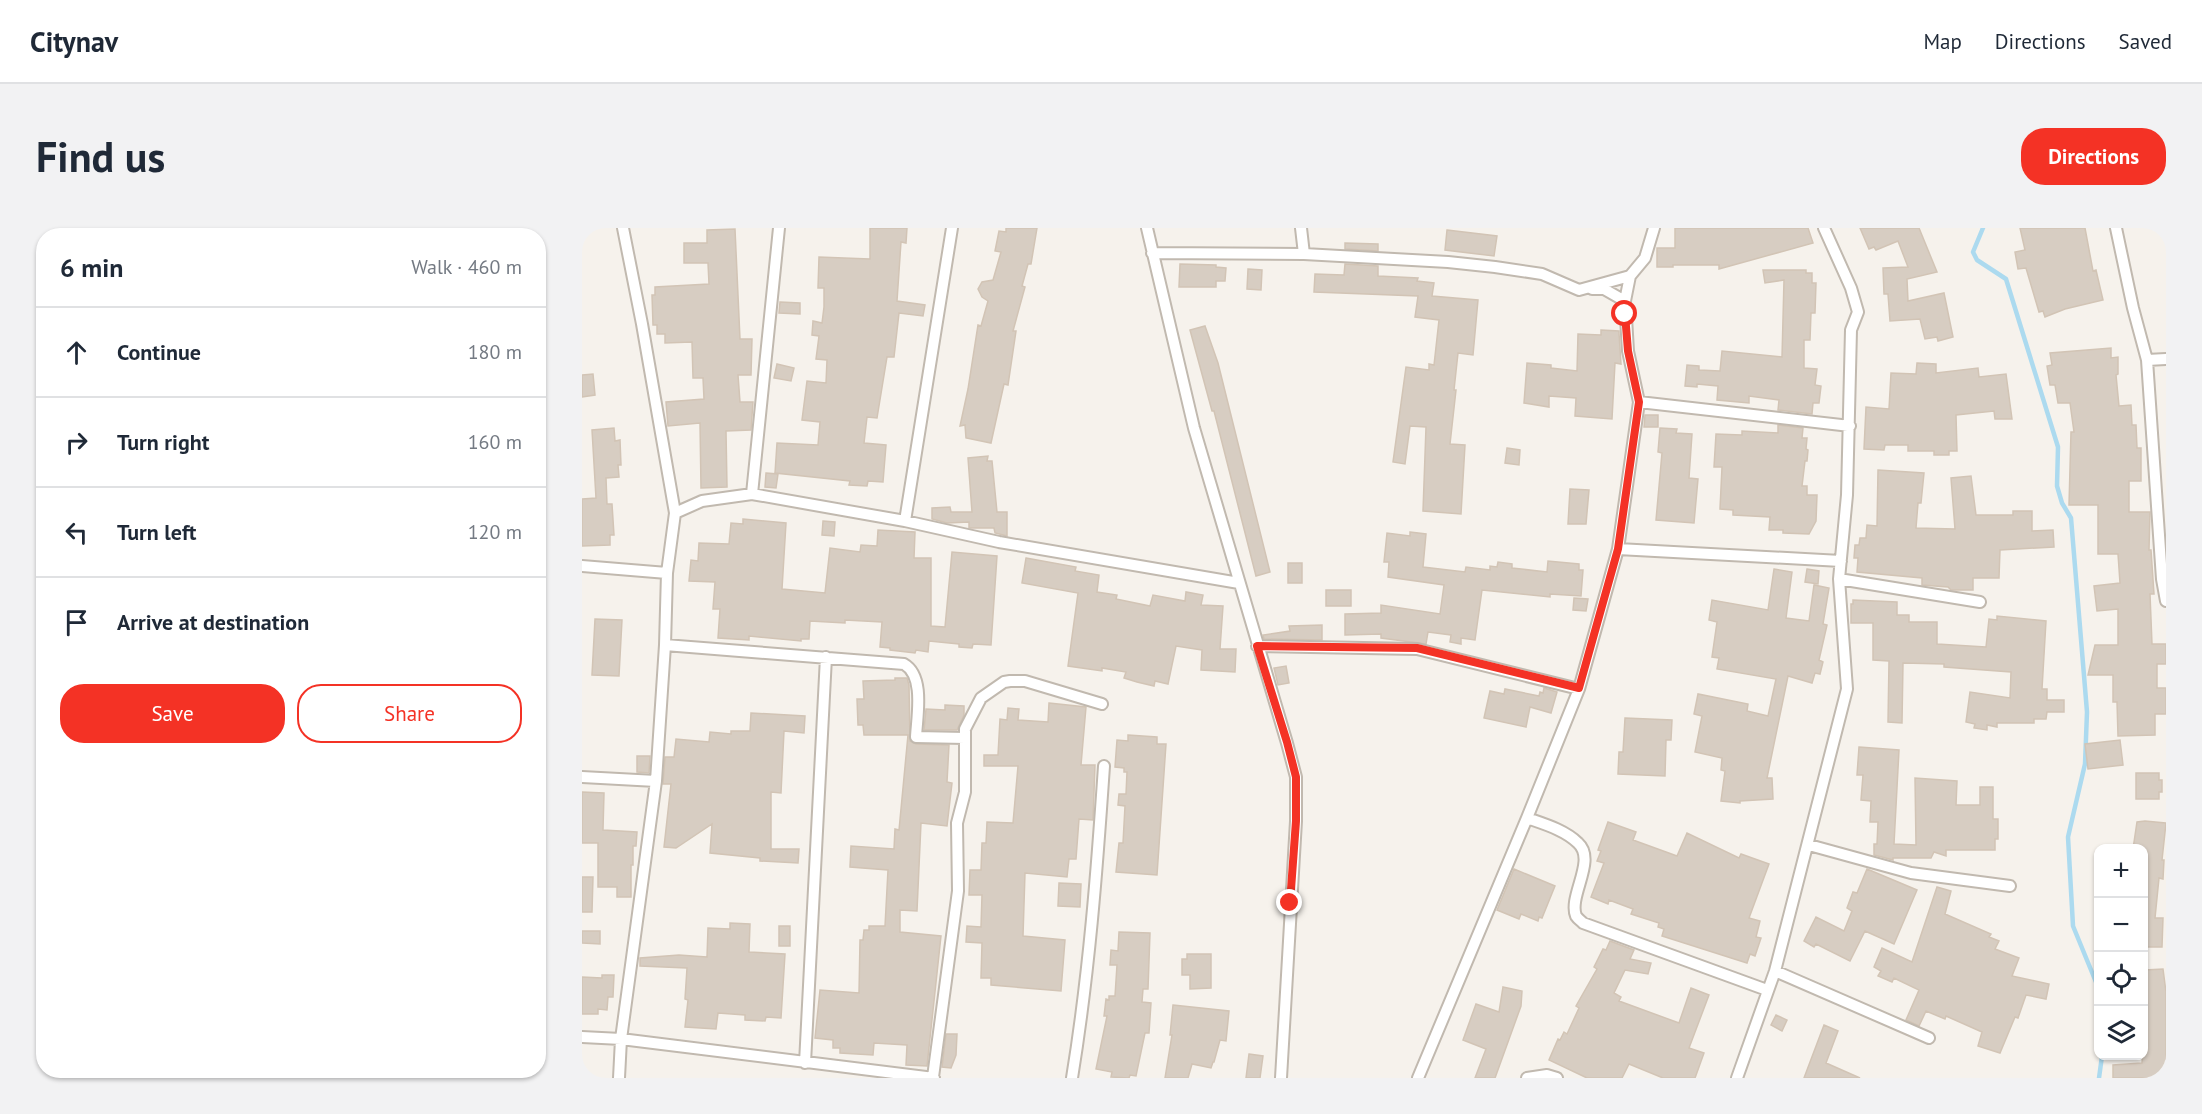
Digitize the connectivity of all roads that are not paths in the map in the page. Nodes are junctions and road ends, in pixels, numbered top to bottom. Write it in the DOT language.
graph roads {
  1 [pos="623,228"];
  2 [pos="779,228"];
  3 [pos="952,228"];
  4 [pos="1147,228"];
  5 [pos="1301,228"];
  6 [pos="1654,228"];
  7 [pos="1824,228"];
  8 [pos="2116,228"];
  9 [pos="1152,253"];
  10 [pos="1304,254"];
  11 [pos="1630,276"];
  12 [pos="1579,290"];
  13 [pos="1625,301"];
  14 [pos="2166,358"];
  15 [pos="2147,360"];
  16 [pos="1639,402"];
  17 [pos="1850,426"];
  18 [pos="2161,483"];
  19 [pos="752,494"];
  20 [pos="675,513"];
  21 [pos="905,521"];
  22 [pos="1618,549"];
  23 [pos="1841,561"];
  24 [pos="582,566"];
  25 [pos="667,573"];
  26 [pos="1839,579"];
  27 [pos="1239,583"];
  28 [pos="2166,601"];
  29 [pos="1980,602"];
  30 [pos="665,645"];
  31 [pos="1257,646"];
  32 [pos="826,657"];
  33 [pos="1579,688"];
  34 [pos="1102,704"];
  35 [pos="965,738"];
  36 [pos="1104,766"];
  37 [pos="582,777"];
  38 [pos="656,781"];
  39 [pos="1527,818"];
  40 [pos="1809,845"];
  41 [pos="2010,886"];
  42 [pos="1775,971"];
  43 [pos="1767,990"];
  44 [pos="582,1037"];
  45 [pos="1929,1038"];
  46 [pos="621,1039"];
  47 [pos="805,1063"];
  48 [pos="619,1078"];
  49 [pos="933,1078"];
  50 [pos="1072,1078"];
  51 [pos="1281,1078"];
  52 [pos="1418,1078"];
  53 [pos="1527,1078"];
  54 [pos="1557,1078"];
  55 [pos="1737,1078"];
  1 -- 20 [label="street"];
  2 -- 19 [label="street"];
  3 -- 21 [label="street"];
  4 -- 9 [label="street"];
  5 -- 10 [label="street"];
  6 -- 11 [label="street"];
  7 -- 17 [label="street"];
  8 -- 15 [label="street"];
  9 -- 10 [label="street"];
  9 -- 27 [label="street"];
  10 -- 12 [label="street"];
  11 -- 12 [label="street"];
  11 -- 13 [label="street"];
  12 -- 13 [label="street"];
  13 -- 16 [label="street"];
  14 -- 15 [label="street"];
  15 -- 18 [label="street"];
  16 -- 17 [label="street"];
  16 -- 22 [label="street"];
  17 -- 23 [label="street"];
  18 -- 28 [label="street"];
  19 -- 20 [label="street"];
  19 -- 21 [label="street"];
  20 -- 25 [label="street"];
  21 -- 27 [label="street"];
  22 -- 23 [label="street"];
  22 -- 33 [label="street"];
  23 -- 26 [label="street"];
  24 -- 25 [label="street"];
  25 -- 30 [label="street"];
  26 -- 29 [label="street"];
  26 -- 40 [label="street"];
  27 -- 31 [label="street"];
  30 -- 32 [label="street"];
  30 -- 38 [label="street"];
  31 -- 33 [label="street"];
  31 -- 51 [label="street"];
  32 -- 35 [label="street"];
  32 -- 47 [label="street"];
  33 -- 39 [label="street"];
  34 -- 35 [label="street"];
  35 -- 49 [label="street"];
  36 -- 50 [label="street"];
  37 -- 38 [label="street"];
  38 -- 46 [label="street"];
  39 -- 43 [label="street"];
  39 -- 52 [label="street"];
  40 -- 41 [label="street"];
  40 -- 42 [label="street"];
  42 -- 43 [label="street"];
  42 -- 45 [label="street"];
  43 -- 55 [label="street"];
  44 -- 46 [label="street"];
  46 -- 47 [label="street"];
  46 -- 48 [label="street"];
  47 -- 49 [label="street"];
  53 -- 54 [label="street"];
}
